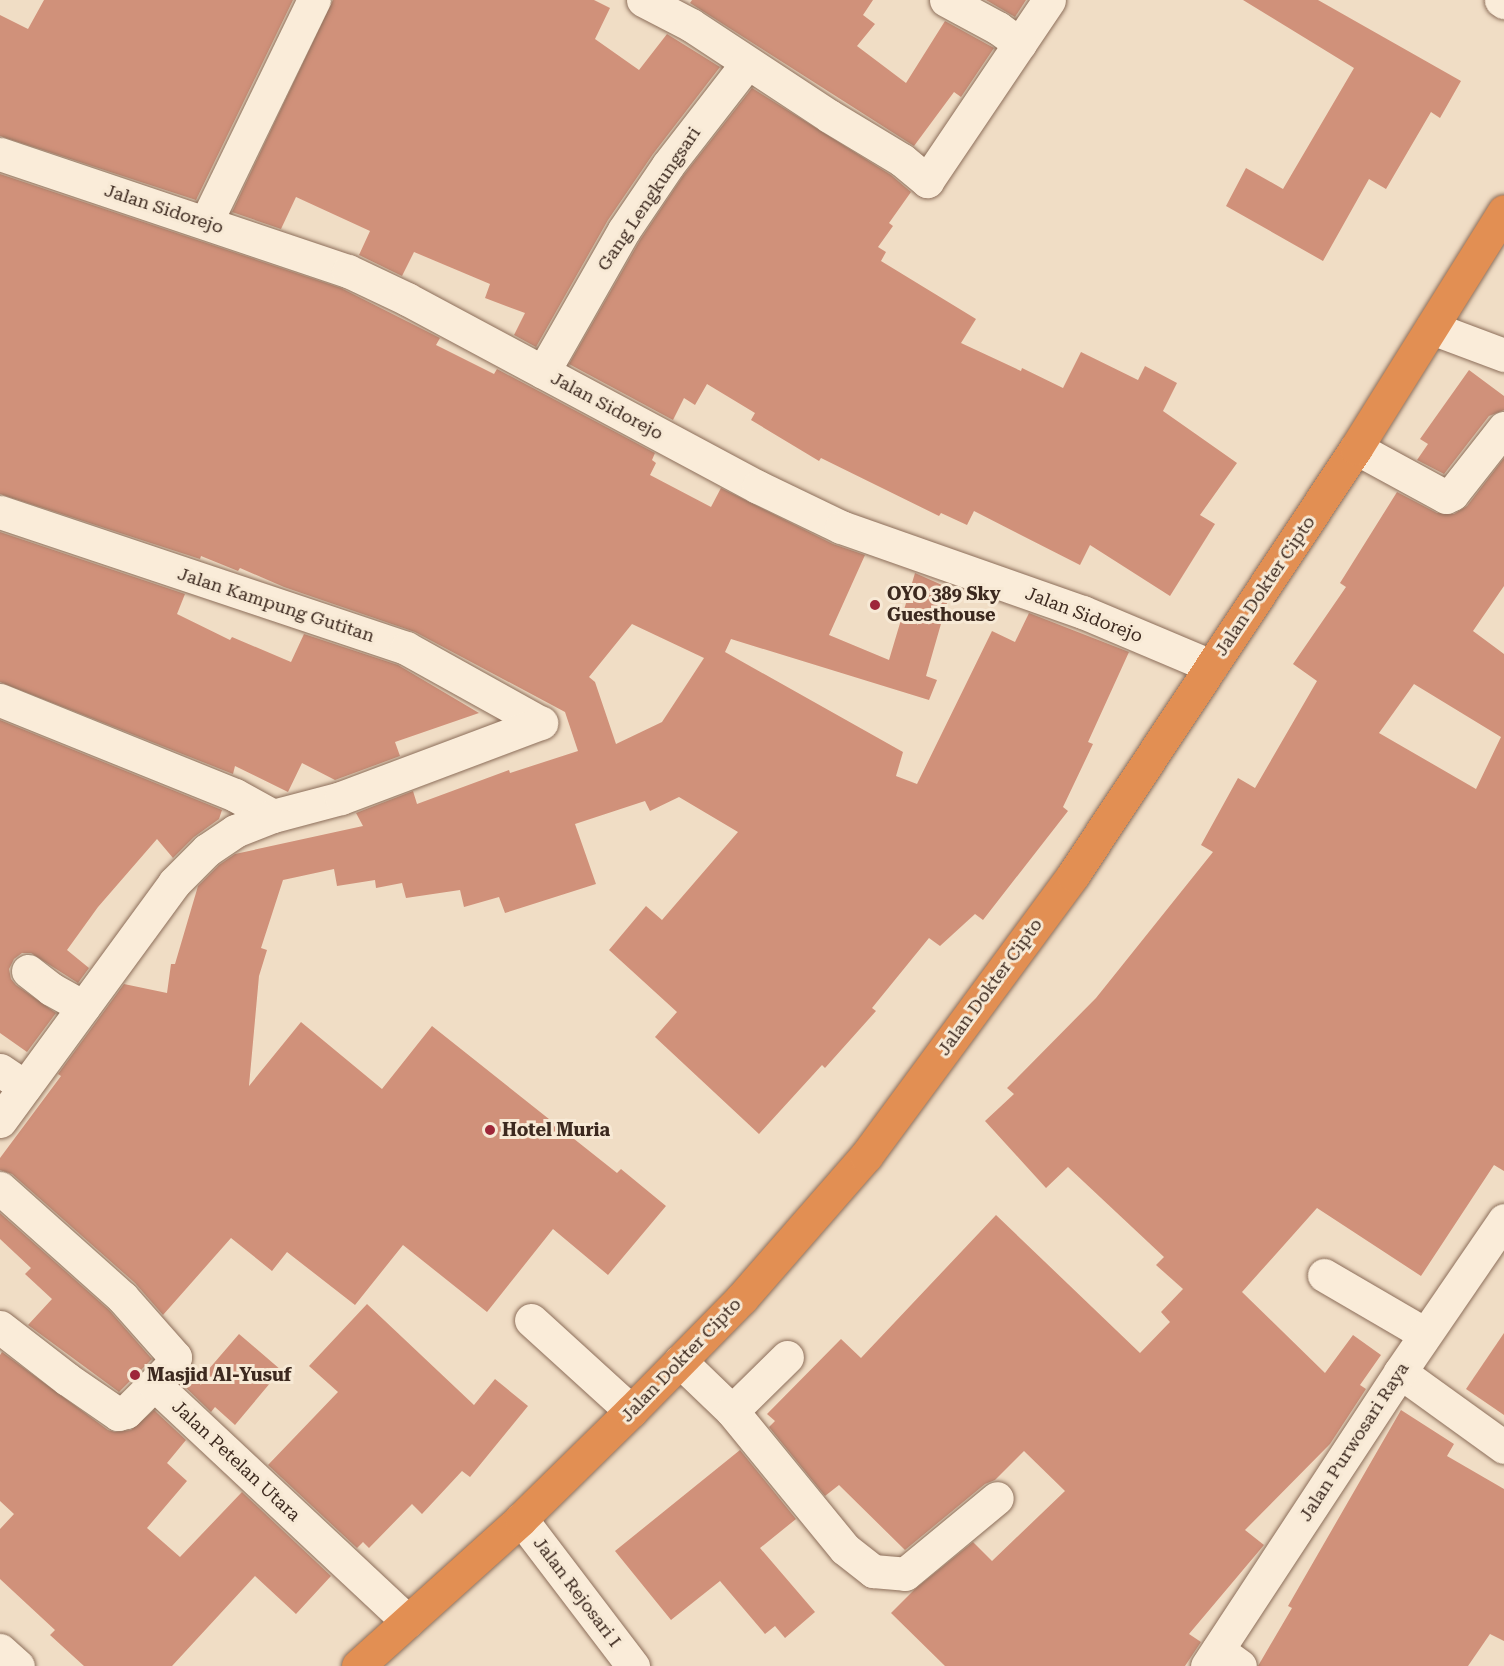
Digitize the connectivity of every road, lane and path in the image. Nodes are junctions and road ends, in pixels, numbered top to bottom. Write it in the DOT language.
graph roads {
  1 [pos="314,0"];
  2 [pos="643,0"];
  3 [pos="946,0"];
  4 [pos="1048,0"];
  5 [pos="1020,44"];
  6 [pos="747,63"];
  7 [pos="0,154"];
  8 [pos="1504,211"];
  9 [pos="206,222"];
  10 [pos="1432,328"];
  11 [pos="1504,356"];
  12 [pos="543,372"];
  13 [pos="1504,428"];
  14 [pos="1356,448"];
  15 [pos="0,512"];
  16 [pos="1211,666"];
  17 [pos="0,700"];
  18 [pos="273,816"];
  19 [pos="28,971"];
  20 [pos="83,1007"];
  21 [pos="12,1078"];
  22 [pos="0,1121"];
  23 [pos="0,1188"];
  24 [pos="1504,1220"];
  25 [pos="1324,1275"];
  26 [pos="531,1320"];
  27 [pos="0,1328"];
  28 [pos="1425,1334"];
  29 [pos="787,1357"];
  30 [pos="680,1361"];
  31 [pos="1400,1372"];
  32 [pos="154,1384"];
  33 [pos="631,1411"];
  34 [pos="732,1411"];
  35 [pos="1504,1447"];
  36 [pos="997,1498"];
  37 [pos="521,1519"];
  38 [pos="407,1621"];
  39 [pos="0,1650"];
  40 [pos="1221,1661"];
  41 [pos="18,1666"];
  42 [pos="358,1666"];
  43 [pos="633,1666"];
  1 -- 9 [label="street"];
  2 -- 6 [label="street"];
  3 -- 5 [label="street"];
  4 -- 5 [label="street"];
  5 -- 6 [label="street"];
  6 -- 12 [label="street, Gang Lengkungsari"];
  7 -- 9 [label="street, Jalan Sidorejo"];
  8 -- 10 [label="highway, Jalan Dokter Cipto"];
  9 -- 12 [label="street, Jalan Sidorejo"];
  10 -- 11 [label="street"];
  10 -- 14 [label="highway, Jalan Dokter Cipto"];
  12 -- 16 [label="street, Jalan Sidorejo"];
  13 -- 14 [label="street"];
  14 -- 16 [label="highway, Jalan Dokter Cipto"];
  15 -- 18 [label="street, Jalan Kampung Gutitan"];
  16 -- 30 [label="highway, Jalan Dokter Cipto"];
  17 -- 18 [label="street"];
  18 -- 20 [label="street"];
  19 -- 20 [label="street"];
  20 -- 21 [label="street"];
  21 -- 22 [label="street"];
  23 -- 32 [label="street"];
  24 -- 28 [label="street, Jalan Purwosari Raya"];
  25 -- 28 [label="street"];
  26 -- 33 [label="street"];
  27 -- 32 [label="street"];
  28 -- 31 [label="street, Jalan Purwosari Raya"];
  29 -- 34 [label="street"];
  30 -- 33 [label="highway, Jalan Dokter Cipto"];
  30 -- 34 [label="street"];
  31 -- 35 [label="street"];
  31 -- 40 [label="street, Jalan Purwosari Raya"];
  32 -- 38 [label="street, Jalan Petelan Utara"];
  33 -- 37 [label="highway, Jalan Dokter Cipto"];
  34 -- 36 [label="street"];
  37 -- 38 [label="highway, Jalan Dokter Cipto"];
  37 -- 43 [label="street, Jalan Rejosari I"];
  38 -- 42 [label="highway, Jalan Dokter Cipto"];
  39 -- 41 [label="street"];
}
